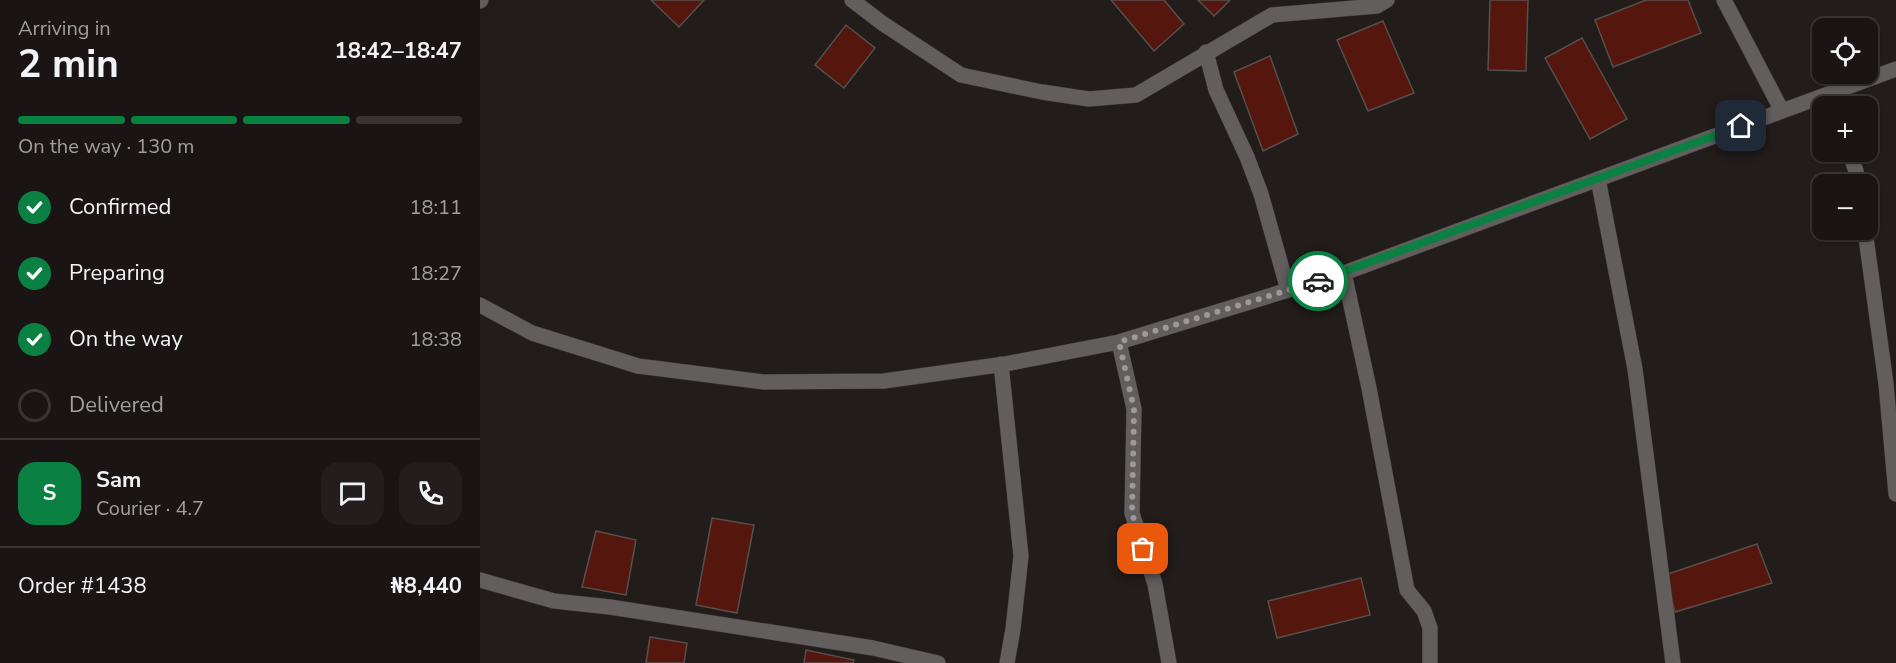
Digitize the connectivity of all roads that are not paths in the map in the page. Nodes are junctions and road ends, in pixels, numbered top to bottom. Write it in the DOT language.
graph roads {
  1 [pos="852,0"];
  2 [pos="1387,0"];
  3 [pos="1724,0"];
  4 [pos="1206,52"];
  5 [pos="1896,69"];
  6 [pos="1838,96"];
  7 [pos="1812,104"];
  8 [pos="1782,111"];
  9 [pos="1598,179"];
  10 [pos="1866,240"];
  11 [pos="1344,273"];
  12 [pos="1288,290"];
  13 [pos="480,305"];
  14 [pos="1119,342"];
  15 [pos="1001,364"];
  16 [pos="1896,494"];
  17 [pos="480,580"];
  18 [pos="939,663"];
  19 [pos="1007,663"];
  20 [pos="1169,663"];
  21 [pos="1430,663"];
  22 [pos="1673,663"];
  1 -- 4 [label="street"];
  2 -- 4 [label="street"];
  3 -- 8 [label="street"];
  4 -- 12 [label="street"];
  5 -- 6 [label="street"];
  7 -- 8 [label="street"];
  8 -- 9 [label="street"];
  9 -- 11 [label="street"];
  9 -- 22 [label="street"];
  10 -- 16 [label="street"];
  11 -- 12 [label="street"];
  11 -- 21 [label="street"];
  12 -- 14 [label="street"];
  13 -- 15 [label="street"];
  14 -- 15 [label="street"];
  14 -- 20 [label="street"];
  15 -- 19 [label="street"];
  17 -- 18 [label="street"];
}
